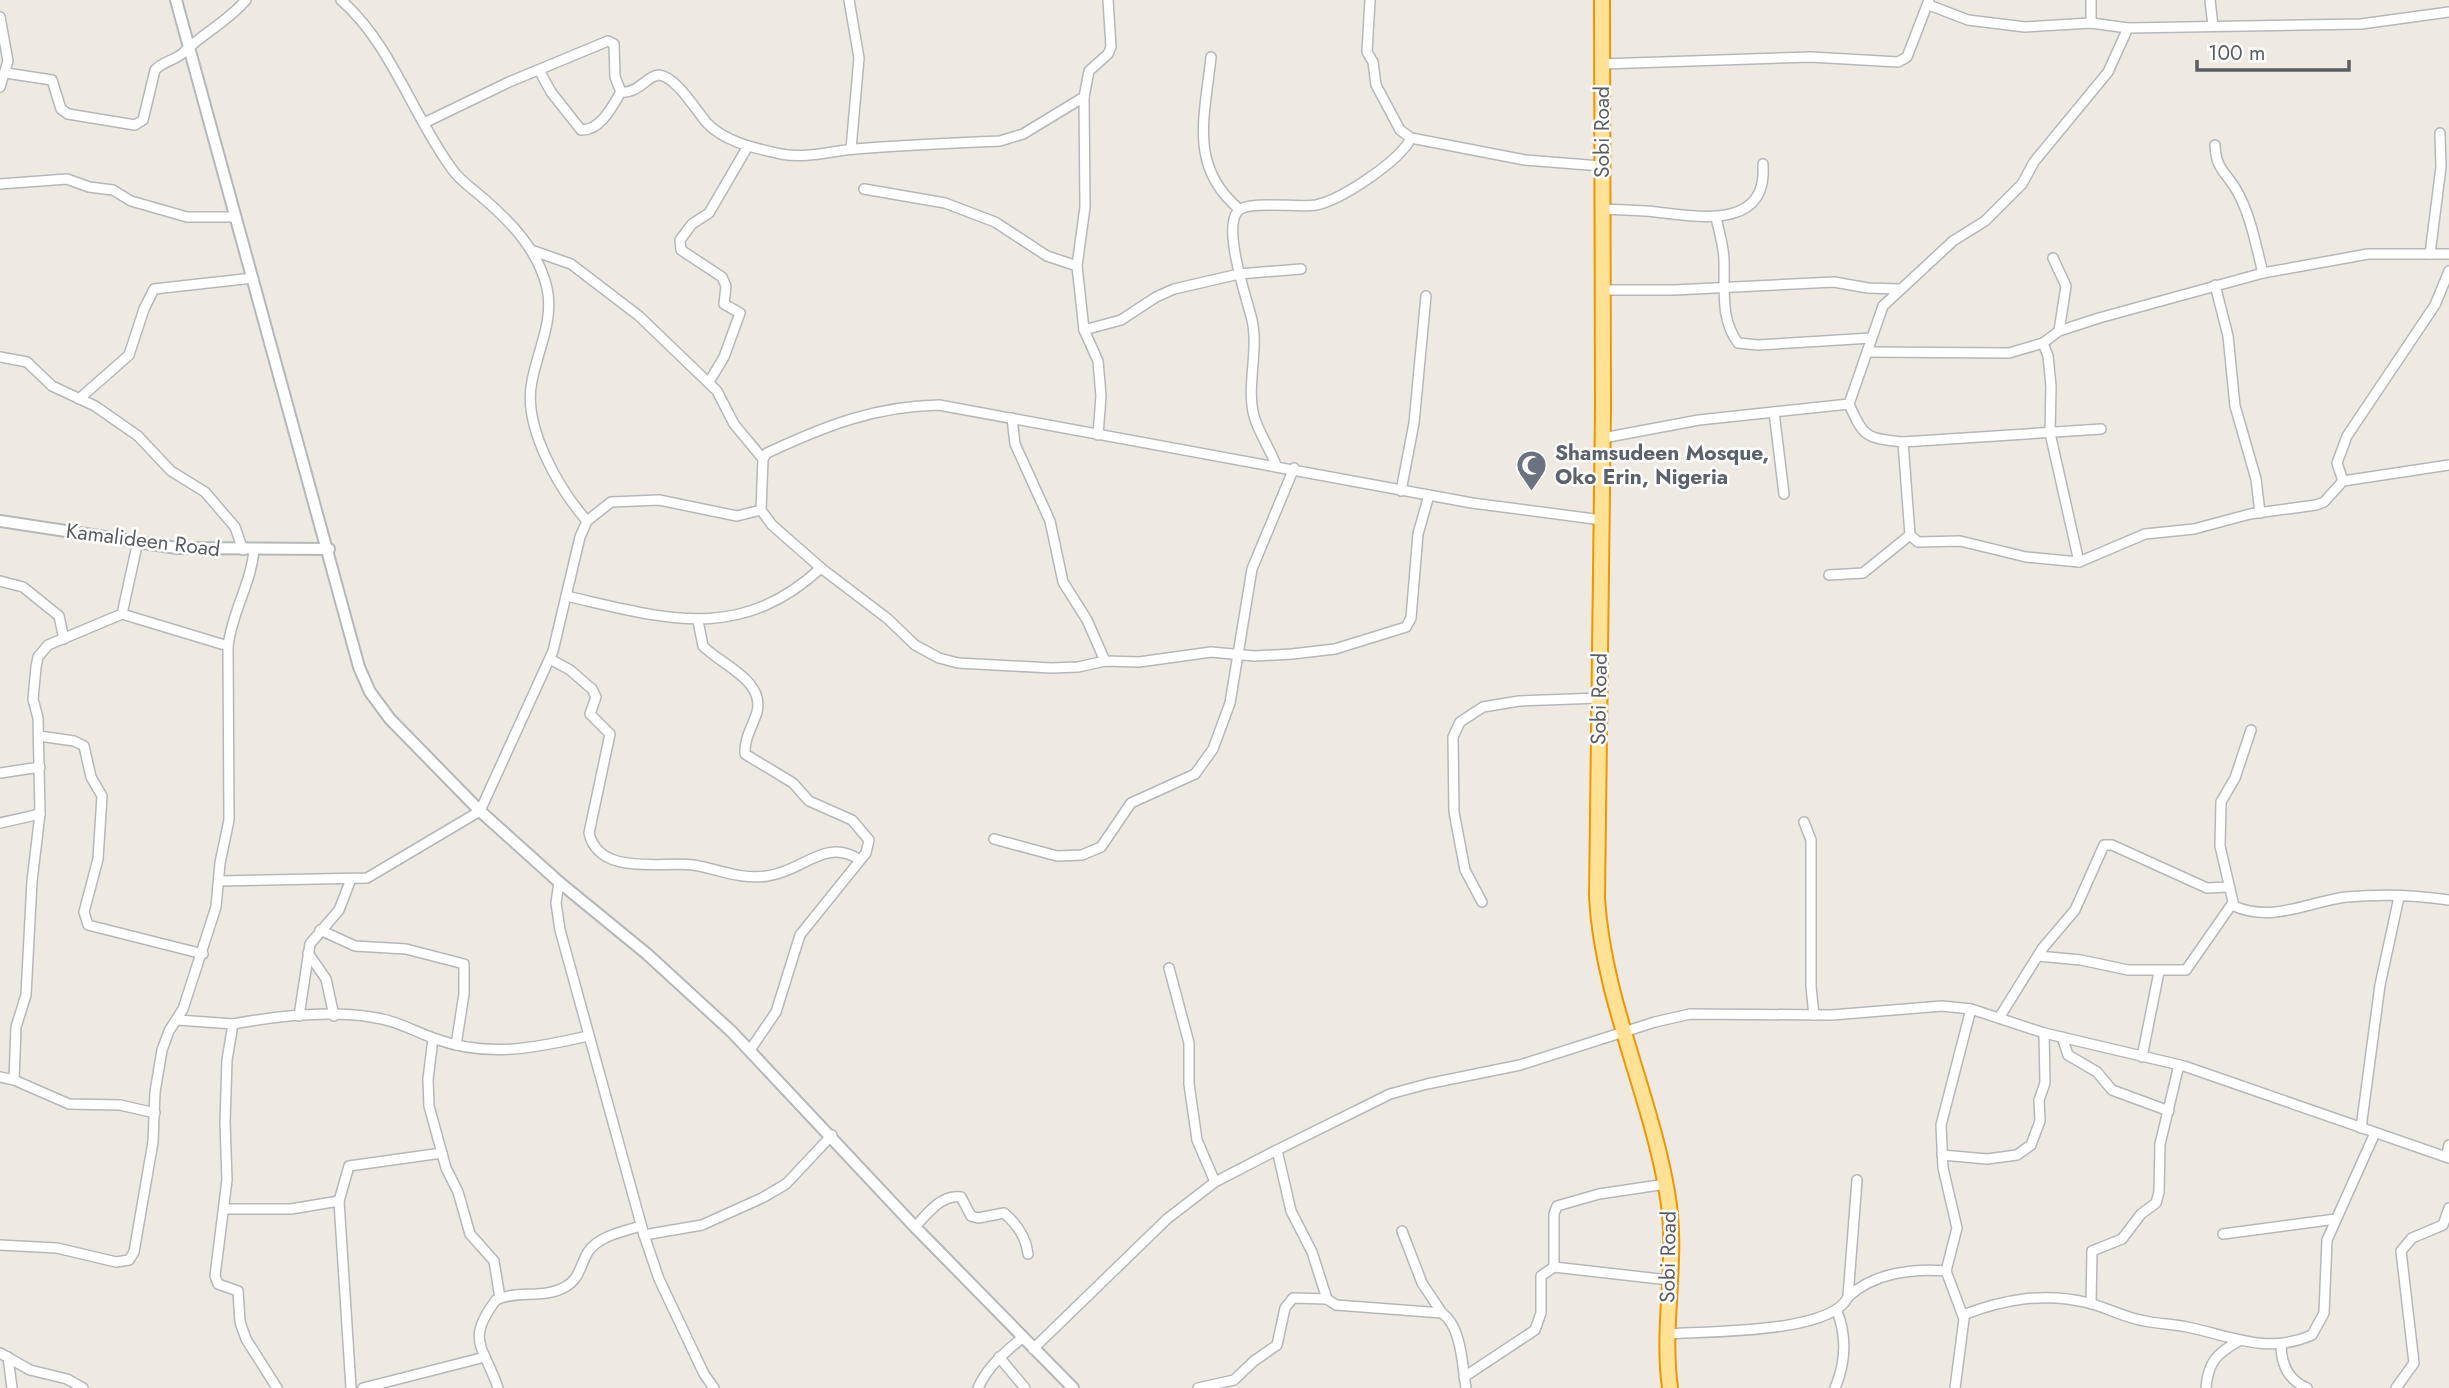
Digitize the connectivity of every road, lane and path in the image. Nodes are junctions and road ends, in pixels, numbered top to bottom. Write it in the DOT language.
graph roads {
  1 [pos="176,0"];
  2 [pos="246,0"];
  3 [pos="341,0"];
  4 [pos="849,0"];
  5 [pos="1108,0"];
  6 [pos="1370,0"];
  7 [pos="1602,0"];
  8 [pos="2091,0"];
  9 [pos="2210,0"];
  10 [pos="1929,3"];
  11 [pos="2449,12"];
  12 [pos="0,17"];
  13 [pos="2091,23"];
  14 [pos="2213,26"];
  15 [pos="2128,28"];
  16 [pos="187,46"];
  17 [pos="1211,57"];
  18 [pos="1602,64"];
  19 [pos="539,70"];
  20 [pos="6,73"];
  21 [pos="0,87"];
  22 [pos="621,92"];
  23 [pos="1084,97"];
  24 [pos="424,123"];
  25 [pos="2440,134"];
  26 [pos="1411,138"];
  27 [pos="2215,145"];
  28 [pos="748,146"];
  29 [pos="851,149"];
  30 [pos="1763,164"];
  31 [pos="1601,166"];
  32 [pos="0,184"];
  33 [pos="864,189"];
  34 [pos="1239,209"];
  35 [pos="1602,209"];
  36 [pos="236,217"];
  37 [pos="1716,217"];
  38 [pos="531,250"];
  39 [pos="2430,254"];
  40 [pos="2449,254"];
  41 [pos="2053,258"];
  42 [pos="1077,266"];
  43 [pos="1301,269"];
  44 [pos="2449,271"];
  45 [pos="2263,273"];
  46 [pos="1239,274"];
  47 [pos="253,278"];
  48 [pos="2215,285"];
  49 [pos="1722,286"];
  50 [pos="1899,289"];
  51 [pos="1602,290"];
  52 [pos="1426,296"];
  53 [pos="1084,330"];
  54 [pos="2059,331"];
  55 [pos="1871,338"];
  56 [pos="2043,343"];
  57 [pos="1869,352"];
  58 [pos="0,357"];
  59 [pos="709,382"];
  60 [pos="79,399"];
  61 [pos="1849,404"];
  62 [pos="1774,412"];
  63 [pos="1012,418"];
  64 [pos="2101,429"];
  65 [pos="2050,433"];
  66 [pos="1098,435"];
  67 [pos="1602,438"];
  68 [pos="1903,442"];
  69 [pos="762,459"];
  70 [pos="1276,465"];
  71 [pos="2449,465"];
  72 [pos="1294,468"];
  73 [pos="2343,481"];
  74 [pos="1401,491"];
  75 [pos="1784,494"];
  76 [pos="1429,495"];
  77 [pos="761,510"];
  78 [pos="2260,513"];
  79 [pos="1602,520"];
  80 [pos="0,521"];
  81 [pos="587,521"];
  82 [pos="1910,535"];
  83 [pos="138,541"];
  84 [pos="329,549"];
  85 [pos="249,550"];
  86 [pos="2079,562"];
  87 [pos="821,568"];
  88 [pos="1829,575"];
  89 [pos="0,582"];
  90 [pos="566,596"];
  91 [pos="122,614"];
  92 [pos="698,621"];
  93 [pos="64,639"];
  94 [pos="228,646"];
  95 [pos="1236,653"];
  96 [pos="550,659"];
  97 [pos="1105,661"];
  98 [pos="1600,698"];
  99 [pos="2251,730"];
  100 [pos="39,736"];
  101 [pos="40,767"];
  102 [pos="0,773"];
  103 [pos="480,811"];
  104 [pos="40,814"];
  105 [pos="1804,822"];
  106 [pos="0,823"];
  107 [pos="994,839"];
  108 [pos="860,860"];
  109 [pos="351,879"];
  110 [pos="219,881"];
  111 [pos="559,882"];
  112 [pos="2227,887"];
  113 [pos="2399,897"];
  114 [pos="2449,900"];
  115 [pos="1482,902"];
  116 [pos="2232,904"];
  117 [pos="320,929"];
  118 [pos="308,953"];
  119 [pos="203,954"];
  120 [pos="2038,956"];
  121 [pos="1169,968"];
  122 [pos="2160,972"];
  123 [pos="1971,1009"];
  124 [pos="1814,1015"];
  125 [pos="299,1016"];
  126 [pos="334,1016"];
  127 [pos="1999,1018"];
  128 [pos="178,1020"];
  129 [pos="233,1024"];
  130 [pos="1625,1032"];
  131 [pos="2044,1033"];
  132 [pos="588,1036"];
  133 [pos="2062,1038"];
  134 [pos="433,1039"];
  135 [pos="456,1045"];
  136 [pos="750,1050"];
  137 [pos="2142,1057"];
  138 [pos="2179,1065"];
  139 [pos="0,1077"];
  140 [pos="14,1080"];
  141 [pos="2169,1111"];
  142 [pos="155,1113"];
  143 [pos="2361,1128"];
  144 [pos="2375,1133"];
  145 [pos="832,1135"];
  146 [pos="2449,1146"];
  147 [pos="1277,1150"];
  148 [pos="442,1153"];
  149 [pos="1942,1155"];
  150 [pos="2447,1158"];
  151 [pos="1857,1180"];
  152 [pos="1215,1182"];
  153 [pos="1665,1184"];
  154 [pos="338,1201"];
  155 [pos="2449,1208"];
  156 [pos="225,1209"];
  157 [pos="2336,1219"];
  158 [pos="915,1227"];
  159 [pos="643,1231"];
  160 [pos="1402,1231"];
  161 [pos="2223,1234"];
  162 [pos="0,1245"];
  163 [pos="1028,1254"];
  164 [pos="1554,1267"];
  165 [pos="1946,1270"];
  166 [pos="1669,1280"];
  167 [pos="1848,1297"];
  168 [pos="500,1298"];
  169 [pos="1326,1299"];
  170 [pos="2091,1304"];
  171 [pos="1836,1311"];
  172 [pos="1442,1313"];
  173 [pos="1963,1315"];
  174 [pos="1666,1334"];
  175 [pos="1022,1338"];
  176 [pos="2239,1341"];
  177 [pos="2281,1344"];
  178 [pos="1033,1349"];
  179 [pos="4,1355"];
  180 [pos="485,1357"];
  181 [pos="999,1357"];
  182 [pos="1464,1377"];
  183 [pos="380,1386"];
  184 [pos="12,1388"];
  185 [pos="83,1388"];
  186 [pos="277,1388"];
  187 [pos="351,1388"];
  188 [pos="363,1388"];
  189 [pos="498,1388"];
  190 [pos="714,1388"];
  191 [pos="978,1388"];
  192 [pos="1025,1388"];
  193 [pos="1073,1388"];
  194 [pos="1198,1388"];
  195 [pos="1466,1388"];
  196 [pos="1670,1388"];
  197 [pos="1835,1388"];
  198 [pos="1955,1388"];
  199 [pos="2206,1388"];
  200 [pos="2307,1388"];
  201 [pos="2396,1388"];
  1 -- 16 [label="street"];
  2 -- 16 [label="street"];
  3 -- 24 [label="street"];
  4 -- 29 [label="street"];
  5 -- 23 [label="street"];
  6 -- 26 [label="street"];
  7 -- 18 [label="highway, Sobi Road"];
  8 -- 13 [label="street"];
  9 -- 14 [label="street"];
  10 -- 13 [label="street"];
  10 -- 18 [label="street"];
  11 -- 14 [label="street"];
  12 -- 20 [label="street"];
  13 -- 15 [label="street"];
  14 -- 15 [label="street"];
  15 -- 50 [label="street"];
  16 -- 20 [label="street"];
  16 -- 36 [label="street"];
  17 -- 34 [label="street"];
  18 -- 31 [label="highway, Sobi Road"];
  19 -- 22 [label="street"];
  19 -- 22 [label="street"];
  19 -- 24 [label="street"];
  20 -- 21 [label="street"];
  22 -- 28 [label="street"];
  23 -- 29 [label="street"];
  23 -- 42 [label="street"];
  24 -- 38 [label="street"];
  25 -- 39 [label="street"];
  26 -- 31 [label="street"];
  26 -- 34 [label="street"];
  27 -- 45 [label="street"];
  28 -- 29 [label="street"];
  28 -- 59 [label="street"];
  30 -- 37 [label="street"];
  31 -- 35 [label="highway, Sobi Road"];
  32 -- 36 [label="street"];
  33 -- 42 [label="street"];
  34 -- 46 [label="street"];
  35 -- 37 [label="street"];
  35 -- 51 [label="highway, Sobi Road"];
  36 -- 47 [label="street"];
  37 -- 49 [label="street"];
  38 -- 59 [label="street"];
  38 -- 81 [label="street"];
  39 -- 40 [label="street"];
  39 -- 45 [label="street"];
  41 -- 54 [label="street"];
  42 -- 53 [label="street"];
  43 -- 46 [label="street"];
  44 -- 73 [label="street"];
  45 -- 48 [label="street"];
  46 -- 53 [label="street"];
  46 -- 70 [label="street"];
  47 -- 60 [label="street"];
  47 -- 84 [label="street"];
  48 -- 54 [label="street"];
  48 -- 78 [label="street"];
  49 -- 50 [label="street"];
  49 -- 51 [label="street"];
  49 -- 55 [label="street"];
  50 -- 55 [label="street"];
  51 -- 67 [label="highway, Sobi Road"];
  52 -- 74 [label="street"];
  53 -- 66 [label="street"];
  54 -- 56 [label="street"];
  55 -- 57 [label="street"];
  56 -- 57 [label="street"];
  56 -- 65 [label="street"];
  57 -- 61 [label="street"];
  58 -- 60 [label="street"];
  59 -- 69 [label="street"];
  60 -- 85 [label="street"];
  61 -- 62 [label="street"];
  61 -- 68 [label="street"];
  62 -- 67 [label="street"];
  62 -- 75 [label="street"];
  63 -- 66 [label="street"];
  63 -- 69 [label="street"];
  63 -- 97 [label="street"];
  64 -- 65 [label="street"];
  65 -- 68 [label="street"];
  65 -- 86 [label="street"];
  66 -- 70 [label="street"];
  67 -- 79 [label="highway, Sobi Road"];
  68 -- 82 [label="street"];
  69 -- 77 [label="street"];
  70 -- 72 [label="street"];
  71 -- 73 [label="street"];
  72 -- 74 [label="street"];
  72 -- 95 [label="street"];
  73 -- 78 [label="street"];
  74 -- 76 [label="street"];
  76 -- 79 [label="street"];
  76 -- 95 [label="street"];
  77 -- 81 [label="street"];
  77 -- 87 [label="street"];
  78 -- 86 [label="street"];
  79 -- 98 [label="highway, Sobi Road"];
  80 -- 83 [label="street, Kamalideen Road"];
  81 -- 90 [label="street"];
  82 -- 86 [label="street"];
  82 -- 88 [label="street"];
  83 -- 85 [label="street, Kamalideen Road"];
  83 -- 91 [label="street"];
  84 -- 85 [label="street, Kamalideen Road"];
  84 -- 103 [label="street"];
  85 -- 94 [label="street"];
  87 -- 92 [label="street"];
  87 -- 97 [label="street"];
  89 -- 93 [label="street"];
  90 -- 92 [label="street"];
  90 -- 96 [label="street"];
  91 -- 93 [label="street"];
  91 -- 94 [label="street"];
  92 -- 108 [label="street"];
  93 -- 100 [label="street"];
  94 -- 110 [label="street"];
  95 -- 97 [label="street"];
  95 -- 107 [label="street"];
  96 -- 103 [label="street"];
  96 -- 108 [label="street"];
  98 -- 115 [label="street"];
  98 -- 130 [label="highway, Sobi Road"];
  99 -- 112 [label="street"];
  100 -- 101 [label="street"];
  100 -- 119 [label="street"];
  101 -- 102 [label="street"];
  101 -- 104 [label="street"];
  103 -- 109 [label="street"];
  103 -- 111 [label="street"];
  104 -- 106 [label="street"];
  104 -- 140 [label="street"];
  105 -- 124 [label="street"];
  108 -- 136 [label="street"];
  109 -- 110 [label="street"];
  109 -- 117 [label="street"];
  110 -- 119 [label="street"];
  111 -- 132 [label="street"];
  111 -- 136 [label="street"];
  112 -- 116 [label="street"];
  112 -- 120 [label="street"];
  113 -- 114 [label="street"];
  113 -- 116 [label="street"];
  113 -- 143 [label="street"];
  116 -- 122 [label="street"];
  117 -- 118 [label="street"];
  117 -- 135 [label="street"];
  118 -- 125 [label="street"];
  118 -- 126 [label="street"];
  119 -- 128 [label="street"];
  120 -- 122 [label="street"];
  120 -- 127 [label="street"];
  121 -- 152 [label="street"];
  122 -- 137 [label="street"];
  123 -- 124 [label="street"];
  123 -- 127 [label="street"];
  123 -- 149 [label="street"];
  124 -- 130 [label="street"];
  125 -- 126 [label="street"];
  125 -- 129 [label="street"];
  126 -- 134 [label="street"];
  127 -- 131 [label="street"];
  128 -- 129 [label="street"];
  128 -- 142 [label="street"];
  129 -- 156 [label="street"];
  130 -- 147 [label="street"];
  130 -- 153 [label="highway, Sobi Road"];
  131 -- 133 [label="street"];
  131 -- 149 [label="street"];
  132 -- 135 [label="street"];
  132 -- 159 [label="street"];
  133 -- 137 [label="street"];
  133 -- 141 [label="street"];
  134 -- 135 [label="street"];
  134 -- 148 [label="street"];
  136 -- 145 [label="street"];
  137 -- 138 [label="street"];
  138 -- 141 [label="street"];
  138 -- 143 [label="street"];
  139 -- 140 [label="street"];
  140 -- 142 [label="street"];
  141 -- 170 [label="street"];
  142 -- 162 [label="street"];
  143 -- 144 [label="street"];
  144 -- 150 [label="street"];
  144 -- 157 [label="street"];
  145 -- 158 [label="street"];
  145 -- 159 [label="street"];
  146 -- 150 [label="street"];
  147 -- 152 [label="street"];
  147 -- 169 [label="street"];
  148 -- 154 [label="street"];
  148 -- 168 [label="street"];
  149 -- 165 [label="street"];
  151 -- 167 [label="street"];
  152 -- 178 [label="street"];
  153 -- 164 [label="street"];
  153 -- 166 [label="highway, Sobi Road"];
  154 -- 156 [label="street"];
  154 -- 187 [label="street"];
  155 -- 201 [label="street"];
  156 -- 186 [label="street"];
  157 -- 161 [label="street"];
  157 -- 177 [label="street"];
  158 -- 163 [label="street"];
  158 -- 175 [label="street"];
  159 -- 168 [label="street"];
  159 -- 190 [label="street"];
  160 -- 172 [label="street"];
  164 -- 166 [label="street"];
  164 -- 182 [label="street"];
  165 -- 167 [label="street"];
  165 -- 173 [label="street"];
  166 -- 174 [label="highway, Sobi Road"];
  167 -- 171 [label="street"];
  168 -- 180 [label="street"];
  169 -- 172 [label="street"];
  169 -- 194 [label="street"];
  170 -- 173 [label="street"];
  170 -- 176 [label="street"];
  171 -- 174 [label="street"];
  171 -- 197 [label="street"];
  172 -- 182 [label="street"];
  173 -- 198 [label="street"];
  174 -- 196 [label="highway, Sobi Road"];
  175 -- 178 [label="street"];
  175 -- 181 [label="street"];
  176 -- 177 [label="street"];
  176 -- 199 [label="street"];
  177 -- 200 [label="street"];
  178 -- 193 [label="street"];
  179 -- 184 [label="street"];
  179 -- 185 [label="street"];
  180 -- 183 [label="street"];
  180 -- 189 [label="street"];
  181 -- 191 [label="street"];
  181 -- 192 [label="street"];
  182 -- 195 [label="street"];
  183 -- 188 [label="street"];
}
